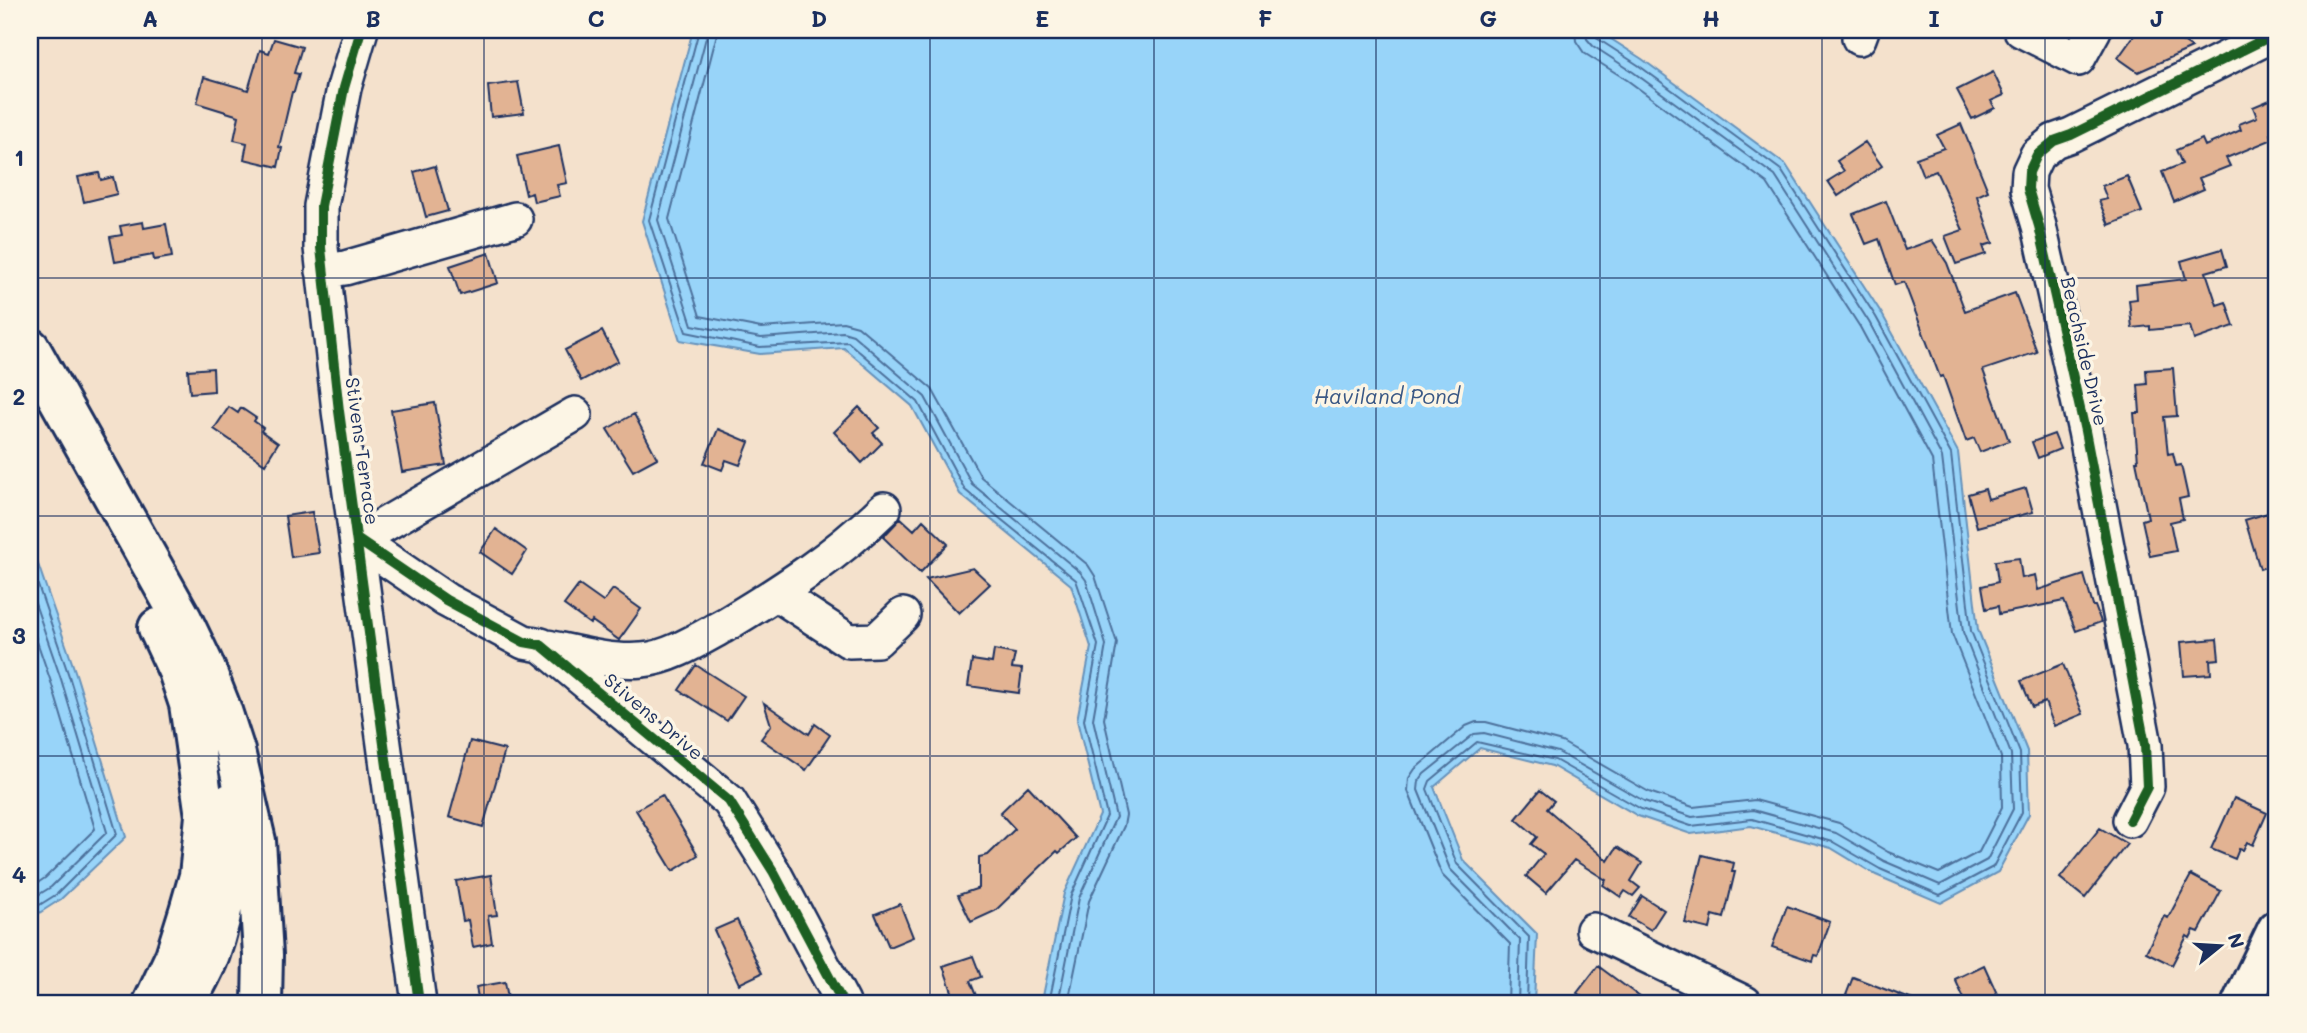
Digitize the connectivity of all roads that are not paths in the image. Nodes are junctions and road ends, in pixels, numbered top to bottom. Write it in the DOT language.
graph roads {
  1 [pos="361,30"];
  2 [pos="2021,30"];
  3 [pos="2094,30"];
  4 [pos="2277,33"];
  5 [pos="515,219"];
  6 [pos="323,271"];
  7 [pos="30,348"];
  8 [pos="30,396"];
  9 [pos="575,414"];
  10 [pos="884,509"];
  11 [pos="358,540"];
  12 [pos="777,594"];
  13 [pos="903,615"];
  14 [pos="182,619"];
  15 [pos="541,645"];
  16 [pos="2130,820"];
  17 [pos="1593,930"];
  18 [pos="2277,930"];
  19 [pos="153,1003"];
  20 [pos="186,1003"];
  21 [pos="262,1003"];
  22 [pos="419,1003"];
  23 [pos="843,1003"];
  24 [pos="1745,1003"];
  25 [pos="2242,1003"];
  1 -- 6 [label="street, Stivens Terrace"];
  2 -- 3 [label="street"];
  4 -- 16 [label="street, Beachside Drive"];
  5 -- 6 [label="street"];
  6 -- 11 [label="street, Stivens Terrace"];
  7 -- 14 [label="main road"];
  8 -- 19 [label="main road"];
  9 -- 11 [label="street"];
  10 -- 12 [label="street"];
  11 -- 15 [label="street, Stivens Drive"];
  11 -- 22 [label="street, Stivens Terrace"];
  12 -- 13 [label="street"];
  12 -- 15 [label="street"];
  14 -- 20 [label="main road"];
  14 -- 21 [label="main road"];
  15 -- 23 [label="street, Stivens Drive"];
  17 -- 24 [label="street"];
  18 -- 25 [label="main road"];
}
